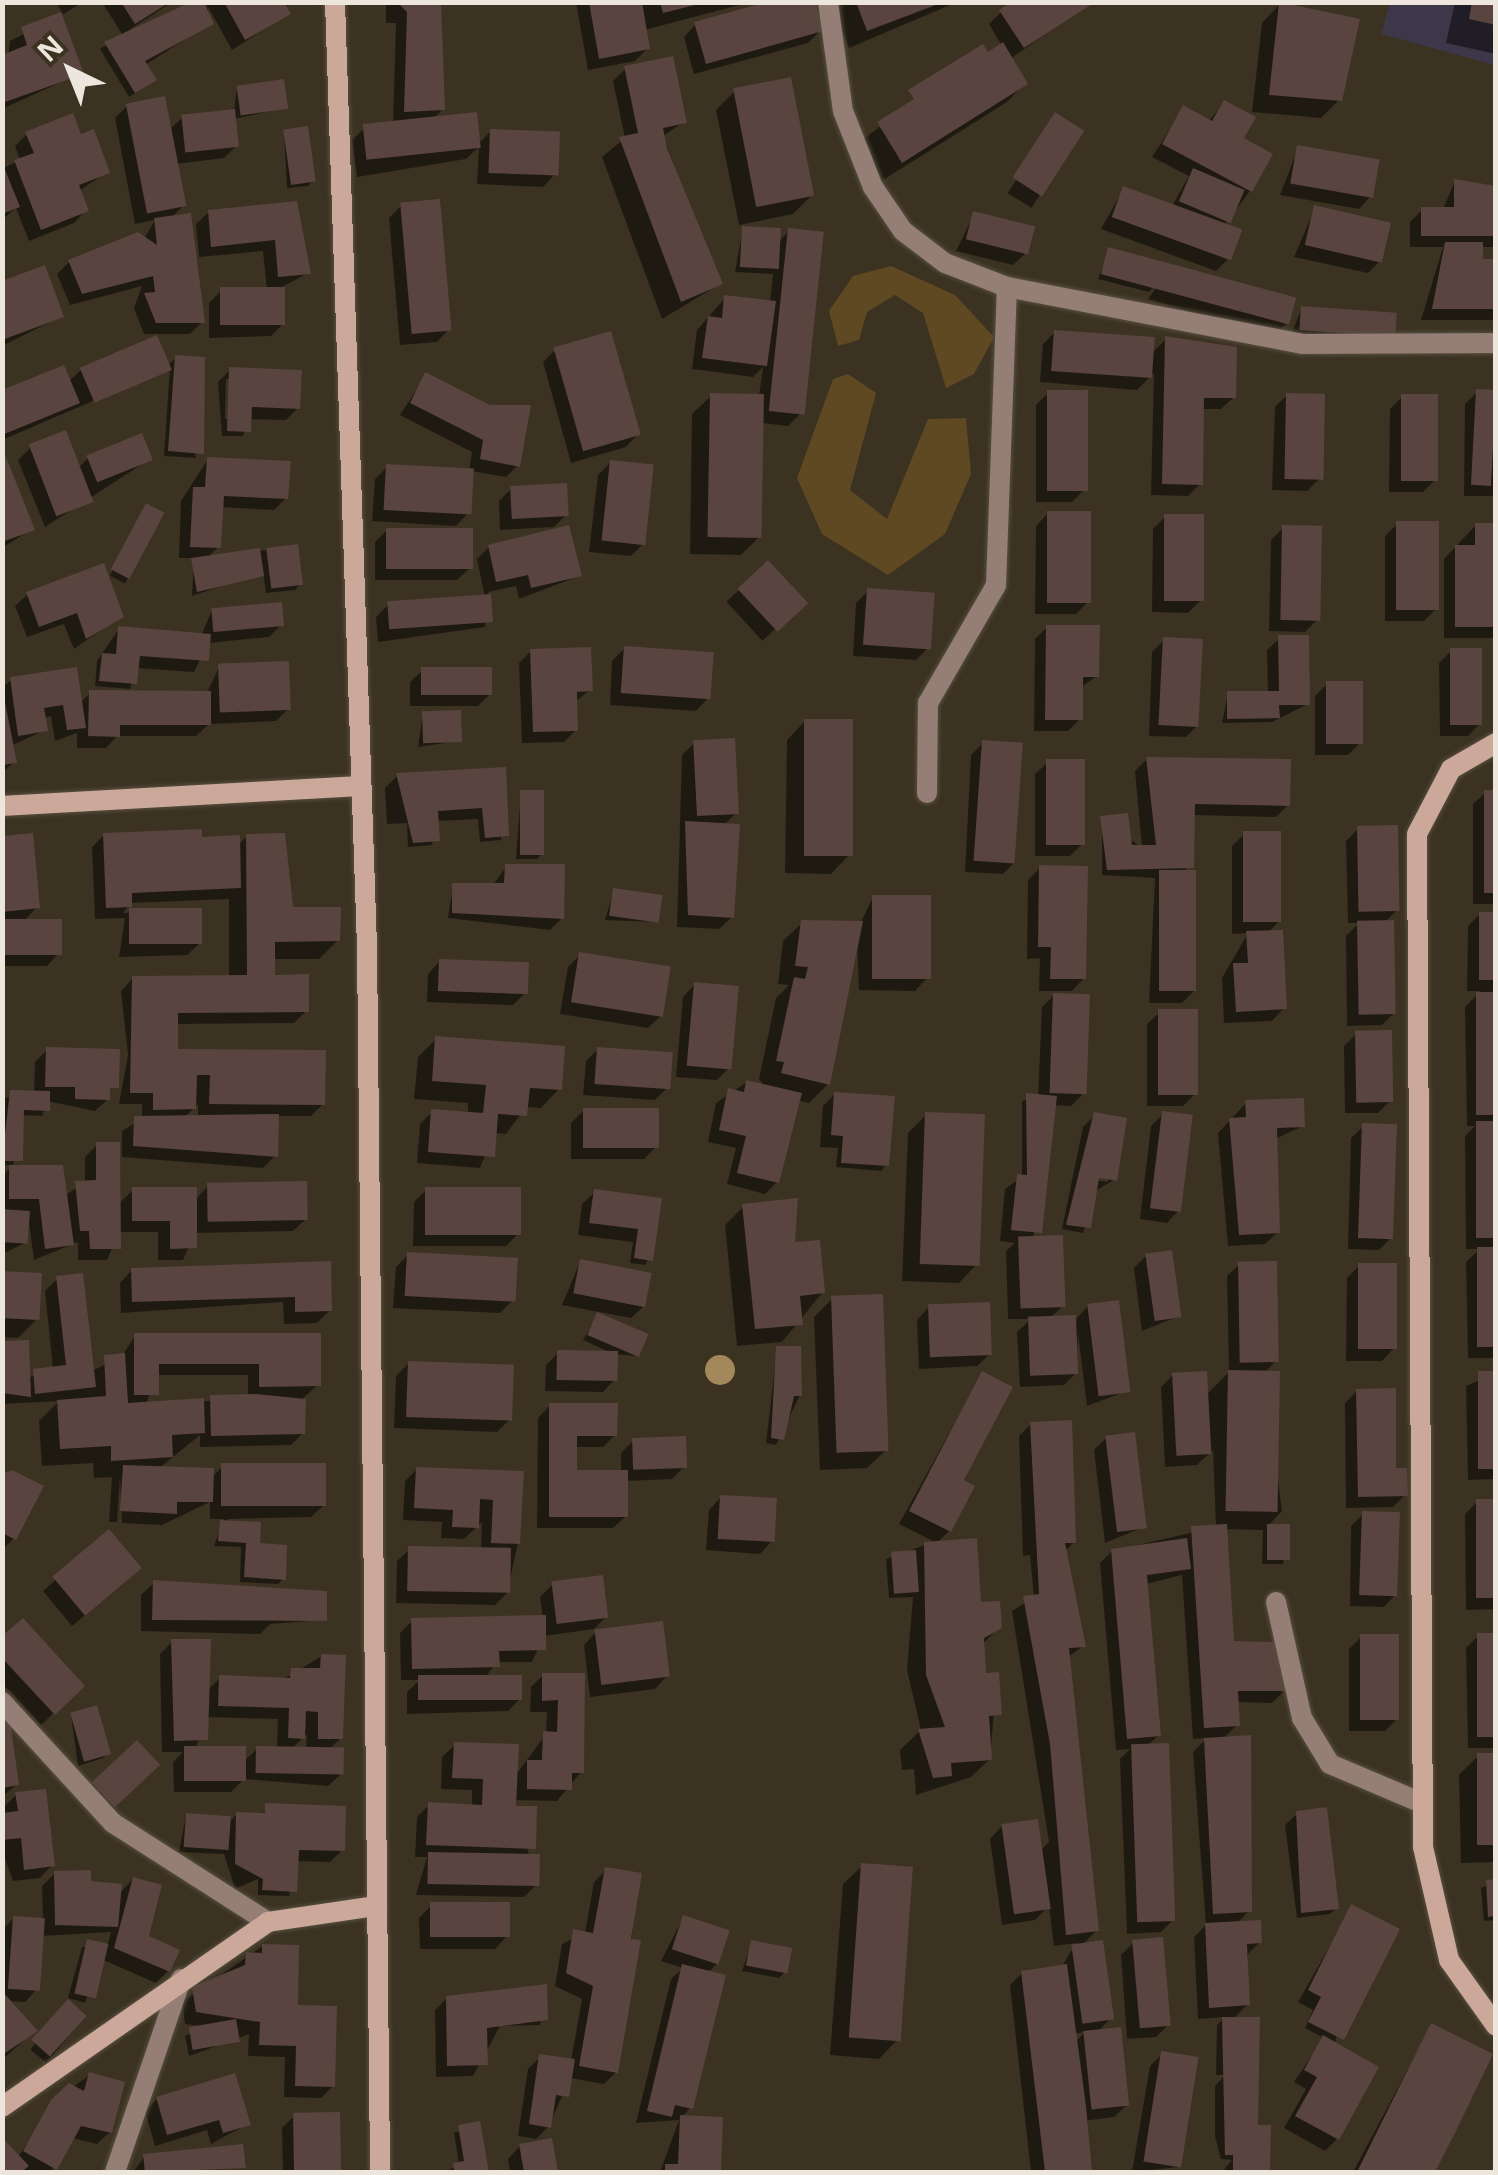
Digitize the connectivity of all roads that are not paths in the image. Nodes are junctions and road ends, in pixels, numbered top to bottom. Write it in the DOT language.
graph roads {
  1 [pos="335,2"];
  2 [pos="828,2"];
  3 [pos="1007,287"];
  4 [pos="1496,343"];
  5 [pos="1496,743"];
  6 [pos="359,786"];
  7 [pos="927,793"];
  8 [pos="2,806"];
  9 [pos="1276,1602"];
  10 [pos="2,1702"];
  11 [pos="1422,1804"];
  12 [pos="377,1906"];
  13 [pos="268,1922"];
  14 [pos="180,1979"];
  15 [pos="1496,2026"];
  16 [pos="2,2107"];
  17 [pos="115,2172"];
  18 [pos="380,2172"];
  1 -- 6 [label="street"];
  2 -- 3 [label="street"];
  3 -- 4 [label="street"];
  3 -- 7 [label="street"];
  5 -- 11 [label="street"];
  6 -- 8 [label="street"];
  6 -- 12 [label="street"];
  9 -- 11 [label="street"];
  10 -- 13 [label="street"];
  11 -- 15 [label="street"];
  12 -- 13 [label="street"];
  12 -- 18 [label="street"];
  13 -- 14 [label="street"];
  14 -- 16 [label="street"];
  14 -- 17 [label="street"];
}
